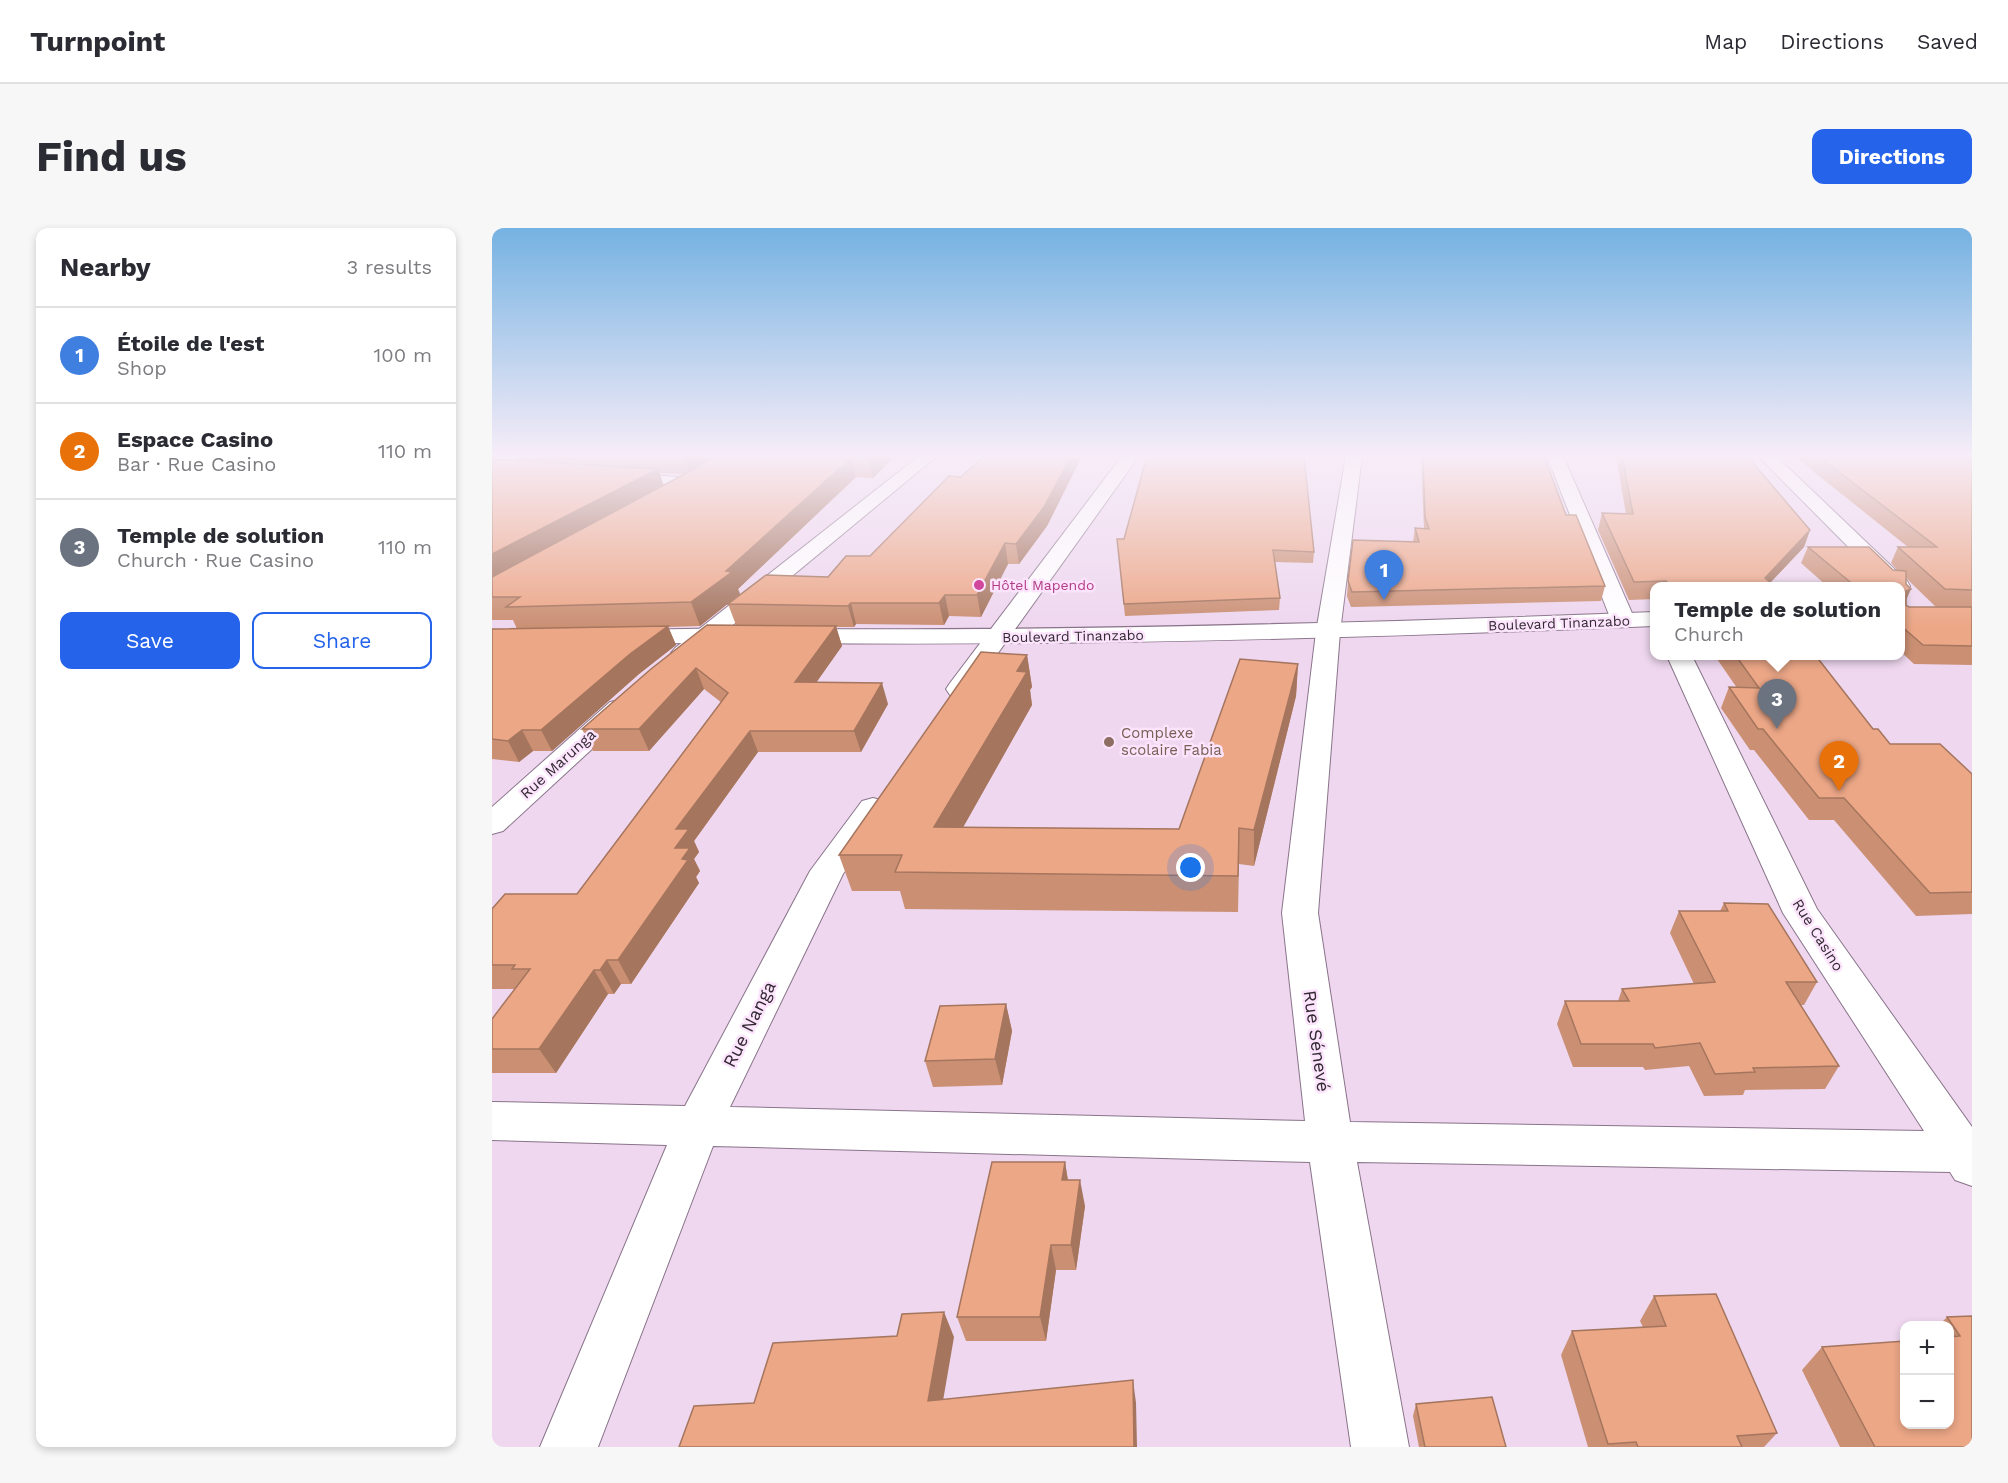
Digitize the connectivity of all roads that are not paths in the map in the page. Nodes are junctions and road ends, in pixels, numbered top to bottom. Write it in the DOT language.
graph roads {
  1 [pos="858,513"];
  2 [pos="1089,513"];
  3 [pos="1346,513"];
  4 [pos="1579,513"];
  5 [pos="1824,513"];
  6 [pos="1894,582"];
  7 [pos="1650,619"];
  8 [pos="1623,620"];
  9 [pos="1328,632"];
  10 [pos="706,635"];
  11 [pos="611,637"];
  12 [pos="997,638"];
  13 [pos="1682,660"];
  14 [pos="665,668"];
  15 [pos="640,690"];
  16 [pos="936,722"];
  17 [pos="895,778"];
  18 [pos="492,824"];
  19 [pos="492,1121"];
  20 [pos="698,1126"];
  21 [pos="1330,1142"];
  22 [pos="1969,1156"];
  23 [pos="569,1447"];
  24 [pos="1380,1447"];
  1 -- 10 [label="street"];
  2 -- 12 [label="street"];
  3 -- 9 [label="street, Rue Sénevé"];
  4 -- 8 [label="street"];
  5 -- 6 [label="street"];
  7 -- 8 [label="street, Boulevard Tinanzabo"];
  8 -- 9 [label="street, Boulevard Tinanzabo"];
  9 -- 12 [label="street, Boulevard Tinanzabo"];
  9 -- 21 [label="street, Rue Sénevé"];
  10 -- 11 [label="street, Boulevard Tinanzabo"];
  10 -- 12 [label="street, Boulevard Tinanzabo"];
  10 -- 14 [label="street"];
  12 -- 16 [label="street"];
  13 -- 22 [label="street, Rue Casino"];
  15 -- 18 [label="street, Rue Marunga"];
  17 -- 20 [label="street, Rue Nanga"];
  19 -- 20 [label="street"];
  20 -- 21 [label="street"];
  20 -- 23 [label="street, Rue Nanga"];
  21 -- 22 [label="street"];
  21 -- 24 [label="street, Rue Sénevé"];
}
